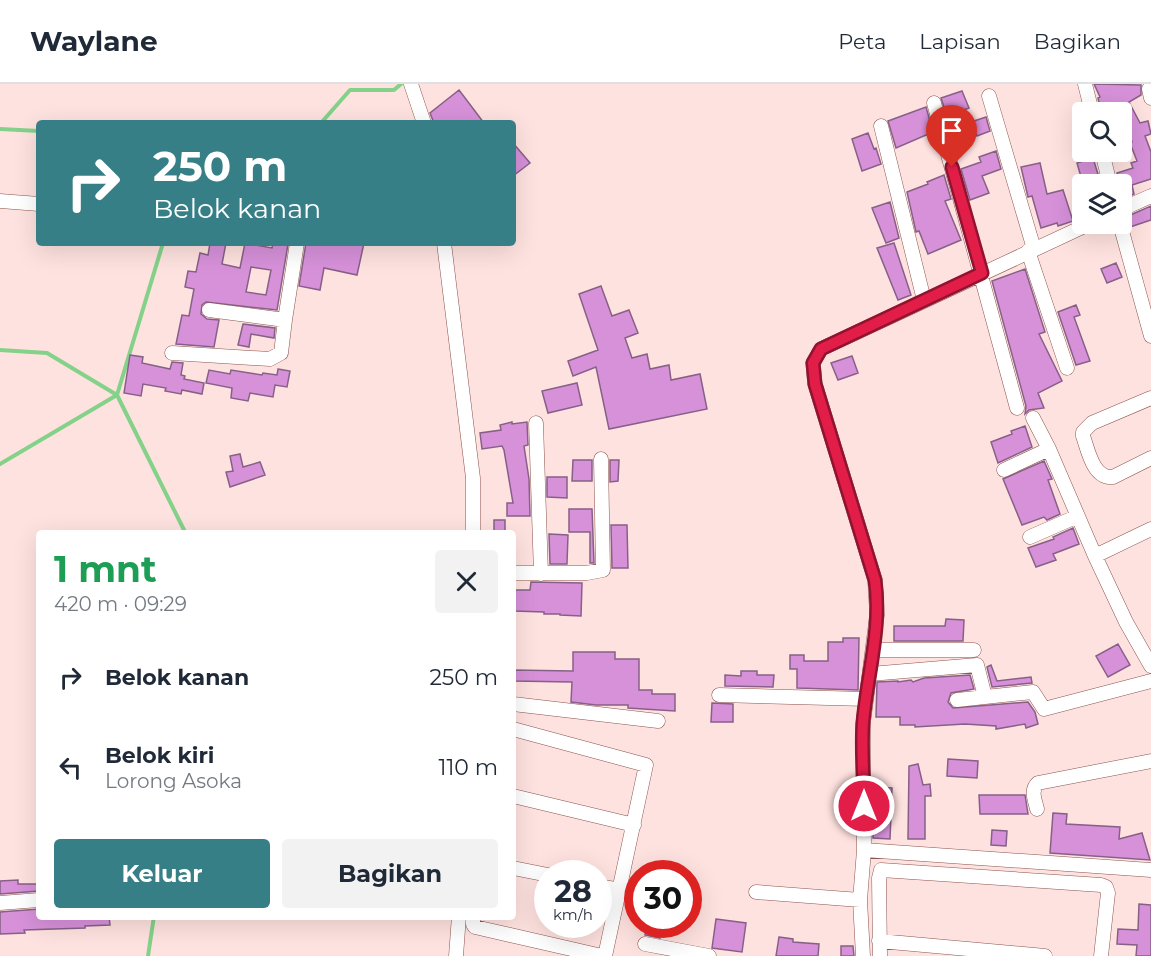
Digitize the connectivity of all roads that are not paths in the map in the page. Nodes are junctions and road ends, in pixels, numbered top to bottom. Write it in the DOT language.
graph roads {
  1 [pos="1085,84"];
  2 [pos="413,90"];
  3 [pos="989,96"];
  4 [pos="1090,102"];
  5 [pos="934,104"];
  6 [pos="423,120"];
  7 [pos="881,126"];
  8 [pos="1151,196"];
  9 [pos="0,201"];
  10 [pos="36,204"];
  11 [pos="1132,205"];
  12 [pos="1072,232"];
  13 [pos="1123,234"];
  14 [pos="297,246"];
  15 [pos="444,246"];
  16 [pos="1031,250"];
  17 [pos="982,273"];
  18 [pos="924,300"];
  19 [pos="209,310"];
  20 [pos="285,320"];
  21 [pos="1151,336"];
  22 [pos="172,353"];
  23 [pos="1067,368"];
  24 [pos="1151,398"];
  25 [pos="1017,408"];
  26 [pos="1033,418"];
  27 [pos="536,423"];
  28 [pos="1049,448"];
  29 [pos="1151,458"];
  30 [pos="601,459"];
  31 [pos="1004,470"];
  32 [pos="1078,516"];
  33 [pos="1151,529"];
  34 [pos="472,530"];
  35 [pos="1030,537"];
  36 [pos="1095,556"];
  37 [pos="516,573"];
  38 [pos="541,574"];
  39 [pos="874,650"];
  40 [pos="974,650"];
  41 [pos="1151,666"];
  42 [pos="870,674"];
  43 [pos="1151,681"];
  44 [pos="719,695"];
  45 [pos="985,697"];
  46 [pos="866,699"];
  47 [pos="957,700"];
  48 [pos="516,704"];
  49 [pos="658,721"];
  50 [pos="516,730"];
  51 [pos="1151,760"];
  52 [pos="516,797"];
  53 [pos="1037,809"];
  54 [pos="634,825"];
  55 [pos="864,850"];
  56 [pos="516,869"];
  57 [pos="1151,870"];
  58 [pos="534,872"];
  59 [pos="612,889"];
  60 [pos="620,890"];
  61 [pos="756,892"];
  62 [pos="36,900"];
  63 [pos="860,900"];
  64 [pos="0,903"];
  65 [pos="459,920"];
  66 [pos="474,920"];
  67 [pos="879,941"];
  68 [pos="645,944"];
  69 [pos="456,956"];
  70 [pos="603,956"];
  71 [pos="709,956"];
  72 [pos="863,956"];
  73 [pos="880,956"];
  74 [pos="1045,956"];
  75 [pos="1101,956"];
  1 -- 4 [label="street"];
  2 -- 6 [label="street"];
  3 -- 16 [label="street"];
  5 -- 17 [label="street"];
  7 -- 18 [label="street"];
  8 -- 11 [label="street"];
  9 -- 10 [label="street"];
  12 -- 16 [label="street"];
  13 -- 21 [label="street"];
  14 -- 20 [label="street"];
  15 -- 34 [label="street"];
  16 -- 17 [label="street"];
  16 -- 23 [label="street"];
  17 -- 18 [label="street"];
  17 -- 25 [label="street"];
  18 -- 39 [label="street"];
  19 -- 20 [label="street"];
  20 -- 22 [label="street"];
  24 -- 29 [label="street"];
  26 -- 28 [label="street"];
  27 -- 38 [label="street"];
  28 -- 31 [label="street"];
  28 -- 32 [label="street"];
  30 -- 38 [label="street"];
  32 -- 35 [label="street"];
  32 -- 36 [label="street"];
  33 -- 36 [label="street"];
  36 -- 41 [label="street"];
  37 -- 38 [label="street"];
  39 -- 40 [label="street"];
  39 -- 42 [label="street"];
  42 -- 45 [label="street"];
  42 -- 46 [label="street"];
  43 -- 45 [label="street"];
  44 -- 46 [label="street"];
  45 -- 47 [label="street"];
  46 -- 55 [label="street"];
  48 -- 49 [label="street"];
  50 -- 54 [label="street"];
  51 -- 53 [label="street"];
  52 -- 54 [label="street"];
  54 -- 60 [label="street"];
  55 -- 57 [label="street"];
  55 -- 63 [label="street"];
  56 -- 58 [label="street"];
  59 -- 60 [label="street"];
  60 -- 70 [label="street"];
  61 -- 63 [label="street"];
  62 -- 64 [label="street"];
  63 -- 72 [label="street"];
  65 -- 69 [label="street"];
  66 -- 70 [label="street"];
  67 -- 73 [label="street"];
  67 -- 74 [label="street"];
  67 -- 75 [label="street"];
  68 -- 71 [label="street"];
}
